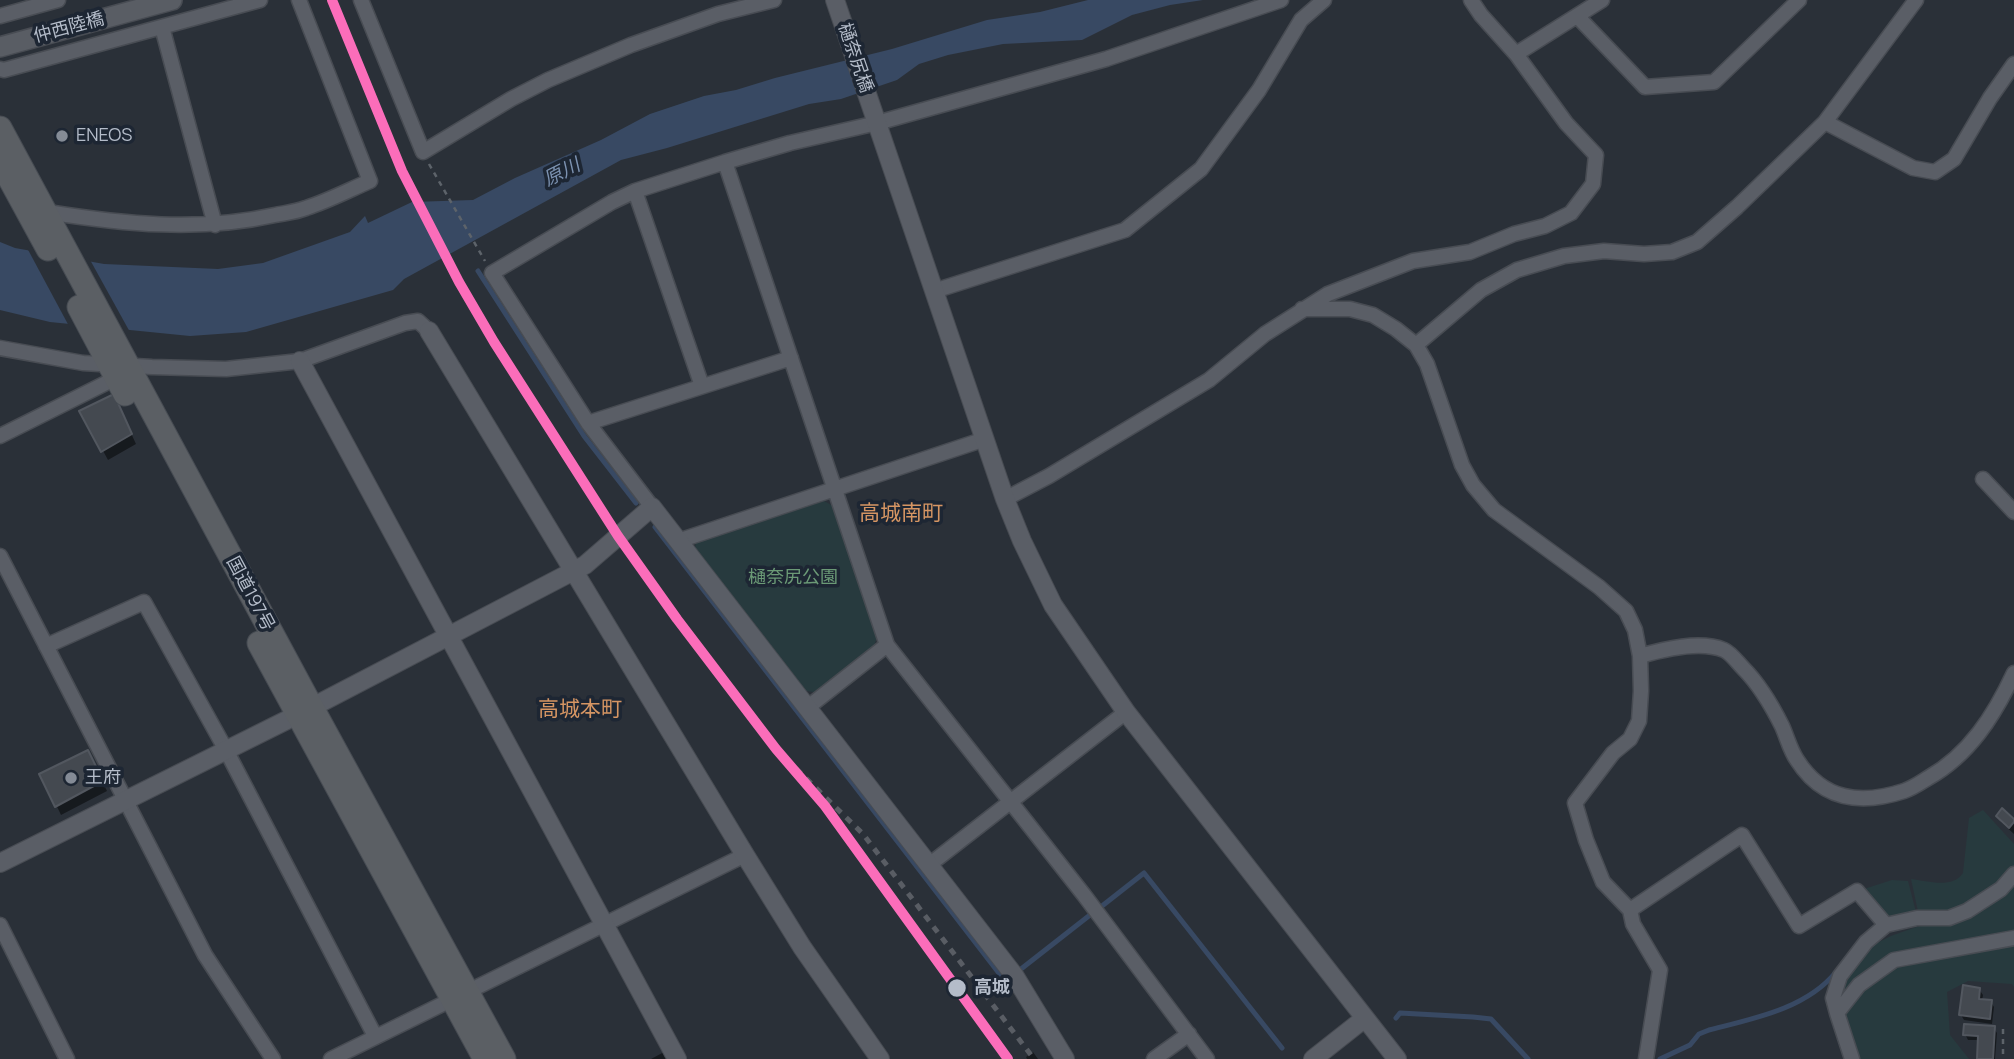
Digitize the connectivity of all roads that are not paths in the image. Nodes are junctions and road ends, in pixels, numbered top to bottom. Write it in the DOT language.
graph roads {
  1 [pos="58,0"];
  2 [pos="172,0"];
  3 [pos="260,0"];
  4 [pos="299,0"];
  5 [pos="361,0"];
  6 [pos="774,0"];
  7 [pos="1281,0"];
  8 [pos="1324,0"];
  9 [pos="1472,0"];
  10 [pos="1602,0"];
  11 [pos="1798,0"];
  12 [pos="1916,0"];
  13 [pos="836,3"];
  14 [pos="0,16"];
  15 [pos="1578,17"];
  16 [pos="162,27"];
  17 [pos="3,46"];
  18 [pos="1516,54"];
  19 [pos="2014,64"];
  20 [pos="0,69"];
  21 [pos="875,117"];
  22 [pos="1825,122"];
  23 [pos="0,128"];
  24 [pos="0,162"];
  25 [pos="725,162"];
  26 [pos="635,191"];
  27 [pos="47,212"];
  28 [pos="215,225"];
  29 [pos="51,239"];
  30 [pos="934,291"];
  31 [pos="1302,309"];
  32 [pos="429,331"];
  33 [pos="1416,345"];
  34 [pos="0,348"];
  35 [pos="791,358"];
  36 [pos="114,361"];
  37 [pos="300,361"];
  38 [pos="702,386"];
  39 [pos="588,422"];
  40 [pos="0,436"];
  41 [pos="985,439"];
  42 [pos="1983,479"];
  43 [pos="835,489"];
  44 [pos="1005,499"];
  45 [pos="652,506"];
  46 [pos="2014,512"];
  47 [pos="678,541"];
  48 [pos="0,556"];
  49 [pos="574,571"];
  50 [pos="449,636"];
  51 [pos="887,645"];
  52 [pos="46,646"];
  53 [pos="1640,656"];
  54 [pos="2014,673"];
  55 [pos="807,708"];
  56 [pos="304,710"];
  57 [pos="1126,712"];
  58 [pos="226,750"];
  59 [pos="125,801"];
  60 [pos="1011,802"];
  61 [pos="745,855"];
  62 [pos="0,863"];
  63 [pos="929,865"];
  64 [pos="2014,874"];
  65 [pos="1630,910"];
  66 [pos="604,923"];
  67 [pos="0,925"];
  68 [pos="1886,925"];
  69 [pos="2014,938"];
  70 [pos="459,996"];
  71 [pos="1837,1013"];
  72 [pos="1365,1018"];
  73 [pos="1189,1034"];
  74 [pos="375,1036"];
  75 [pos="1646,1058"];
  76 [pos="67,1059"];
  77 [pos="273,1059"];
  78 [pos="331,1059"];
  79 [pos="485,1059"];
  80 [pos="503,1059"];
  81 [pos="677,1059"];
  82 [pos="880,1059"];
  83 [pos="1065,1059"];
  84 [pos="1154,1059"];
  85 [pos="1207,1059"];
  86 [pos="1312,1059"];
  87 [pos="1397,1059"];
  88 [pos="1852,1059"];
  1 -- 14 [label="street"];
  2 -- 17 [label="main road, 仲西陸橋"];
  3 -- 16 [label="street"];
  4 -- 28 [label="street"];
  5 -- 6 [label="street"];
  7 -- 21 [label="street"];
  8 -- 30 [label="street"];
  9 -- 18 [label="street"];
  10 -- 15 [label="street"];
  11 -- 15 [label="street"];
  12 -- 22 [label="street"];
  13 -- 21 [label="street, 樋奈尻橋"];
  15 -- 18 [label="street"];
  16 -- 20 [label="street"];
  16 -- 28 [label="street"];
  18 -- 31 [label="street"];
  19 -- 22 [label="street"];
  21 -- 25 [label="street"];
  21 -- 30 [label="street, 樋奈尻橋"];
  22 -- 33 [label="street"];
  23 -- 27 [label="highway, 国道197号"];
  24 -- 29 [label="highway, 国道197号"];
  25 -- 26 [label="street"];
  25 -- 35 [label="street"];
  26 -- 38 [label="street"];
  26 -- 39 [label="street"];
  27 -- 28 [label="street"];
  27 -- 29 [label="highway, 国道197号"];
  29 -- 36 [label="highway, 国道197号"];
  30 -- 41 [label="street, 樋奈尻橋"];
  31 -- 33 [label="street"];
  31 -- 44 [label="street"];
  32 -- 37 [label="street"];
  32 -- 49 [label="street"];
  33 -- 53 [label="street"];
  34 -- 36 [label="street"];
  35 -- 38 [label="street"];
  35 -- 43 [label="street"];
  36 -- 37 [label="street"];
  36 -- 40 [label="street"];
  36 -- 56 [label="highway, 国道197号"];
  37 -- 50 [label="street"];
  38 -- 39 [label="street"];
  39 -- 45 [label="street"];
  41 -- 43 [label="street"];
  41 -- 44 [label="street, 樋奈尻橋"];
  42 -- 46 [label="street"];
  43 -- 47 [label="street"];
  43 -- 51 [label="street"];
  44 -- 57 [label="street, 樋奈尻橋"];
  45 -- 47 [label="street"];
  45 -- 49 [label="street"];
  47 -- 55 [label="street"];
  48 -- 52 [label="street"];
  49 -- 50 [label="street"];
  49 -- 61 [label="street"];
  50 -- 56 [label="street"];
  50 -- 66 [label="street"];
  51 -- 55 [label="street"];
  51 -- 60 [label="street"];
  52 -- 58 [label="street"];
  52 -- 59 [label="street"];
  53 -- 54 [label="street"];
  53 -- 65 [label="street"];
  55 -- 63 [label="street"];
  56 -- 58 [label="street"];
  56 -- 70 [label="highway, 国道197号"];
  57 -- 60 [label="street"];
  57 -- 72 [label="street, 樋奈尻橋"];
  58 -- 59 [label="street"];
  58 -- 74 [label="street"];
  59 -- 62 [label="street"];
  59 -- 77 [label="street"];
  60 -- 63 [label="street"];
  60 -- 73 [label="street"];
  61 -- 66 [label="street"];
  61 -- 82 [label="street"];
  63 -- 83 [label="street"];
  64 -- 68 [label="street"];
  65 -- 68 [label="street"];
  65 -- 75 [label="street"];
  66 -- 70 [label="street"];
  66 -- 81 [label="street"];
  67 -- 76 [label="street"];
  68 -- 71 [label="street"];
  69 -- 71 [label="street"];
  70 -- 74 [label="street"];
  70 -- 79 [label="highway, 国道197号"];
  70 -- 80 [label="highway, 国道197号"];
  71 -- 88 [label="street"];
  72 -- 86 [label="street"];
  72 -- 87 [label="street, 樋奈尻橋"];
  73 -- 84 [label="street"];
  73 -- 85 [label="street"];
  74 -- 78 [label="street"];
}
